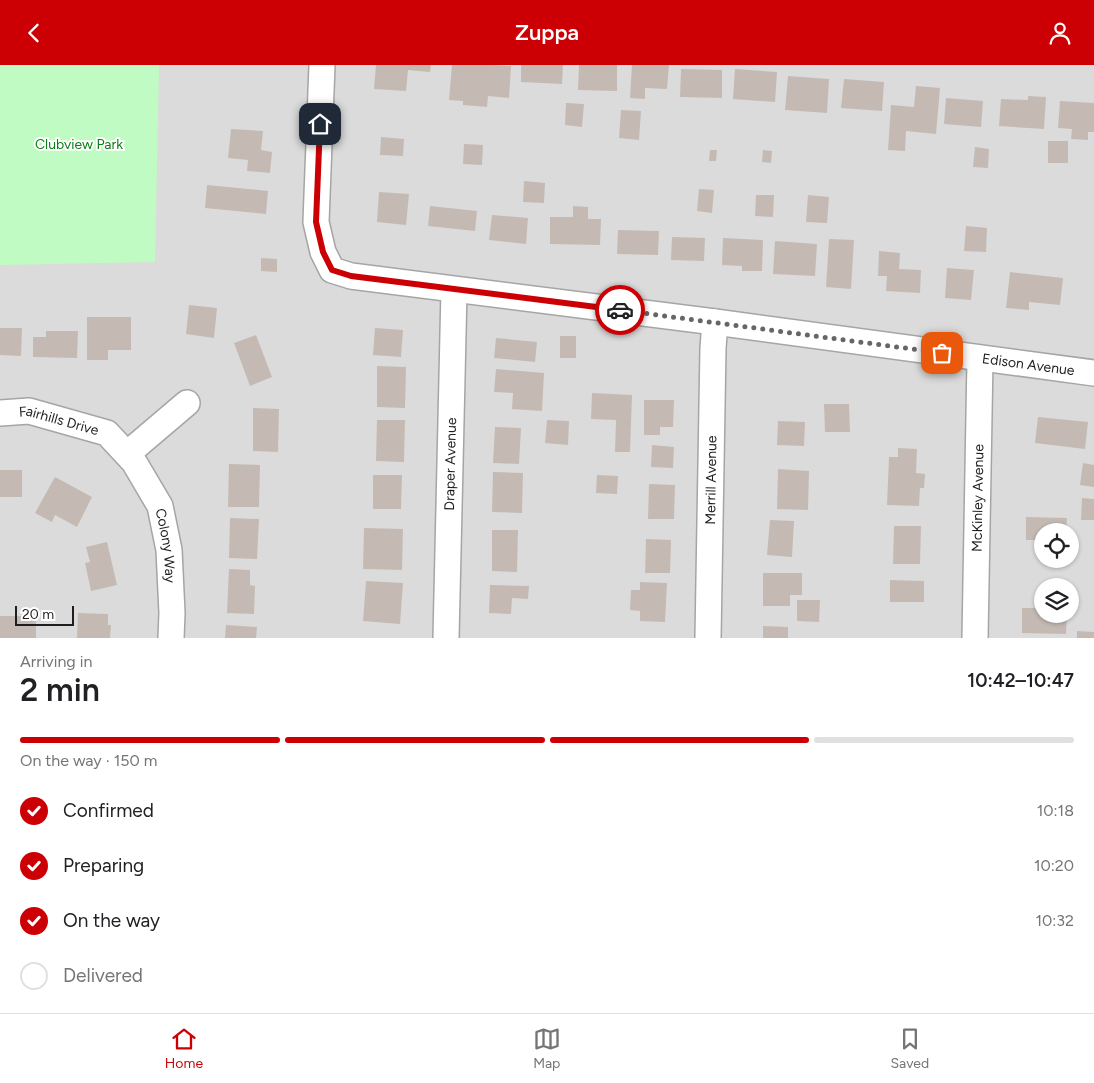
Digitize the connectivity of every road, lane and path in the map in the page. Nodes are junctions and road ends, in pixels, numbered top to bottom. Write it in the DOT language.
graph roads {
  1 [pos="322,65"];
  2 [pos="454,289"];
  3 [pos="715,322"];
  4 [pos="980,359"];
  5 [pos="1094,373"];
  6 [pos="187,403"];
  7 [pos="0,413"];
  8 [pos="130,458"];
  9 [pos="172,638"];
  10 [pos="446,638"];
  11 [pos="708,638"];
  12 [pos="975,638"];
  1 -- 2 [label="street, Edison Avenue"];
  2 -- 3 [label="street, Edison Avenue"];
  2 -- 10 [label="street, Draper Avenue"];
  3 -- 4 [label="street, Edison Avenue"];
  3 -- 11 [label="street, Merrill Avenue"];
  4 -- 5 [label="street, Edison Avenue"];
  4 -- 12 [label="street, McKinley Avenue"];
  6 -- 8 [label="street"];
  7 -- 8 [label="street, Fairhills Drive"];
  8 -- 9 [label="street, Colony Way"];
}
